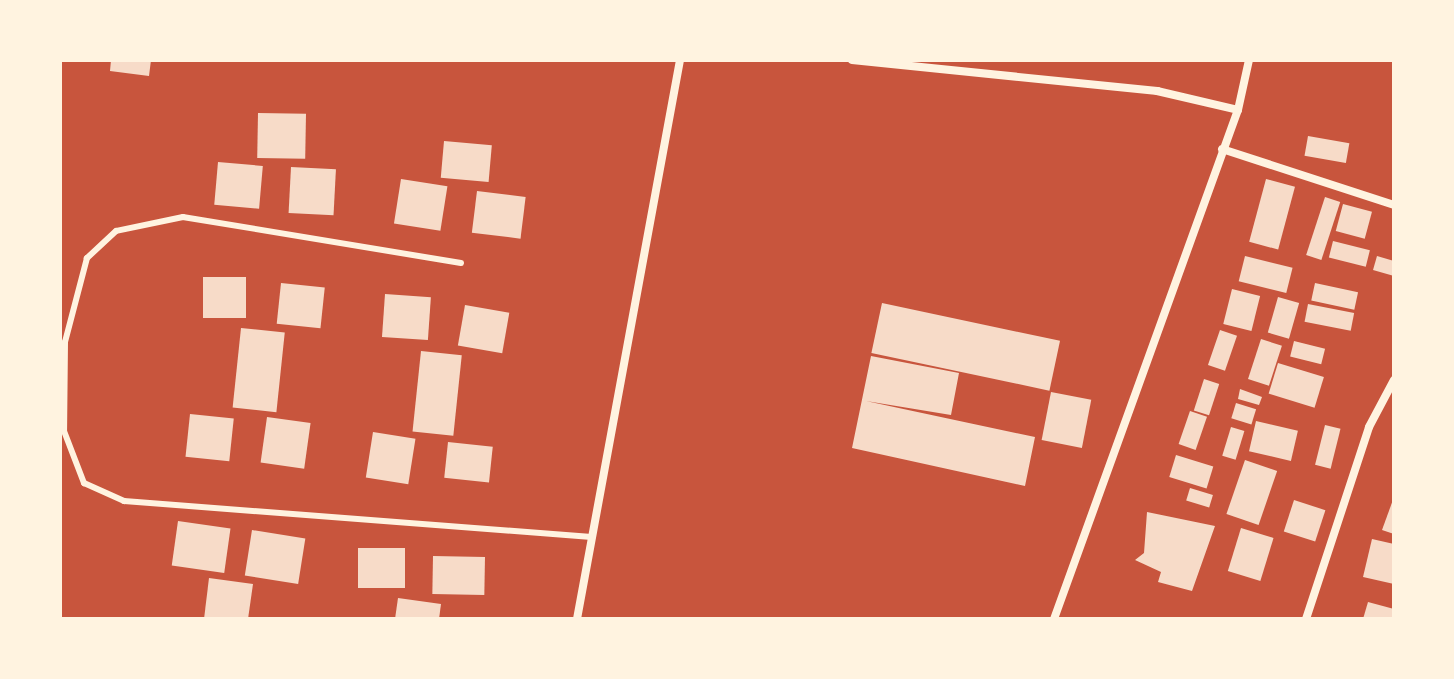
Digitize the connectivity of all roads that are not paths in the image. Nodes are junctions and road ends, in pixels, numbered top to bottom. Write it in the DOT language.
graph roads {
  1 [pos="680,60"];
  2 [pos="852,60"];
  3 [pos="976,60"];
  4 [pos="1249,60"];
  5 [pos="975,71"];
  6 [pos="1238,110"];
  7 [pos="1222,149"];
  8 [pos="1394,205"];
  9 [pos="461,263"];
  10 [pos="1394,380"];
  11 [pos="592,537"];
  12 [pos="577,619"];
  13 [pos="1054,619"];
  14 [pos="1306,619"];
  1 -- 11 [label="street"];
  2 -- 5 [label="street"];
  3 -- 5 [label="street"];
  4 -- 6 [label="street"];
  5 -- 6 [label="street"];
  6 -- 7 [label="street"];
  7 -- 8 [label="street"];
  7 -- 13 [label="street"];
  9 -- 11 [label="lane"];
  10 -- 14 [label="street"];
  11 -- 12 [label="street"];
}
